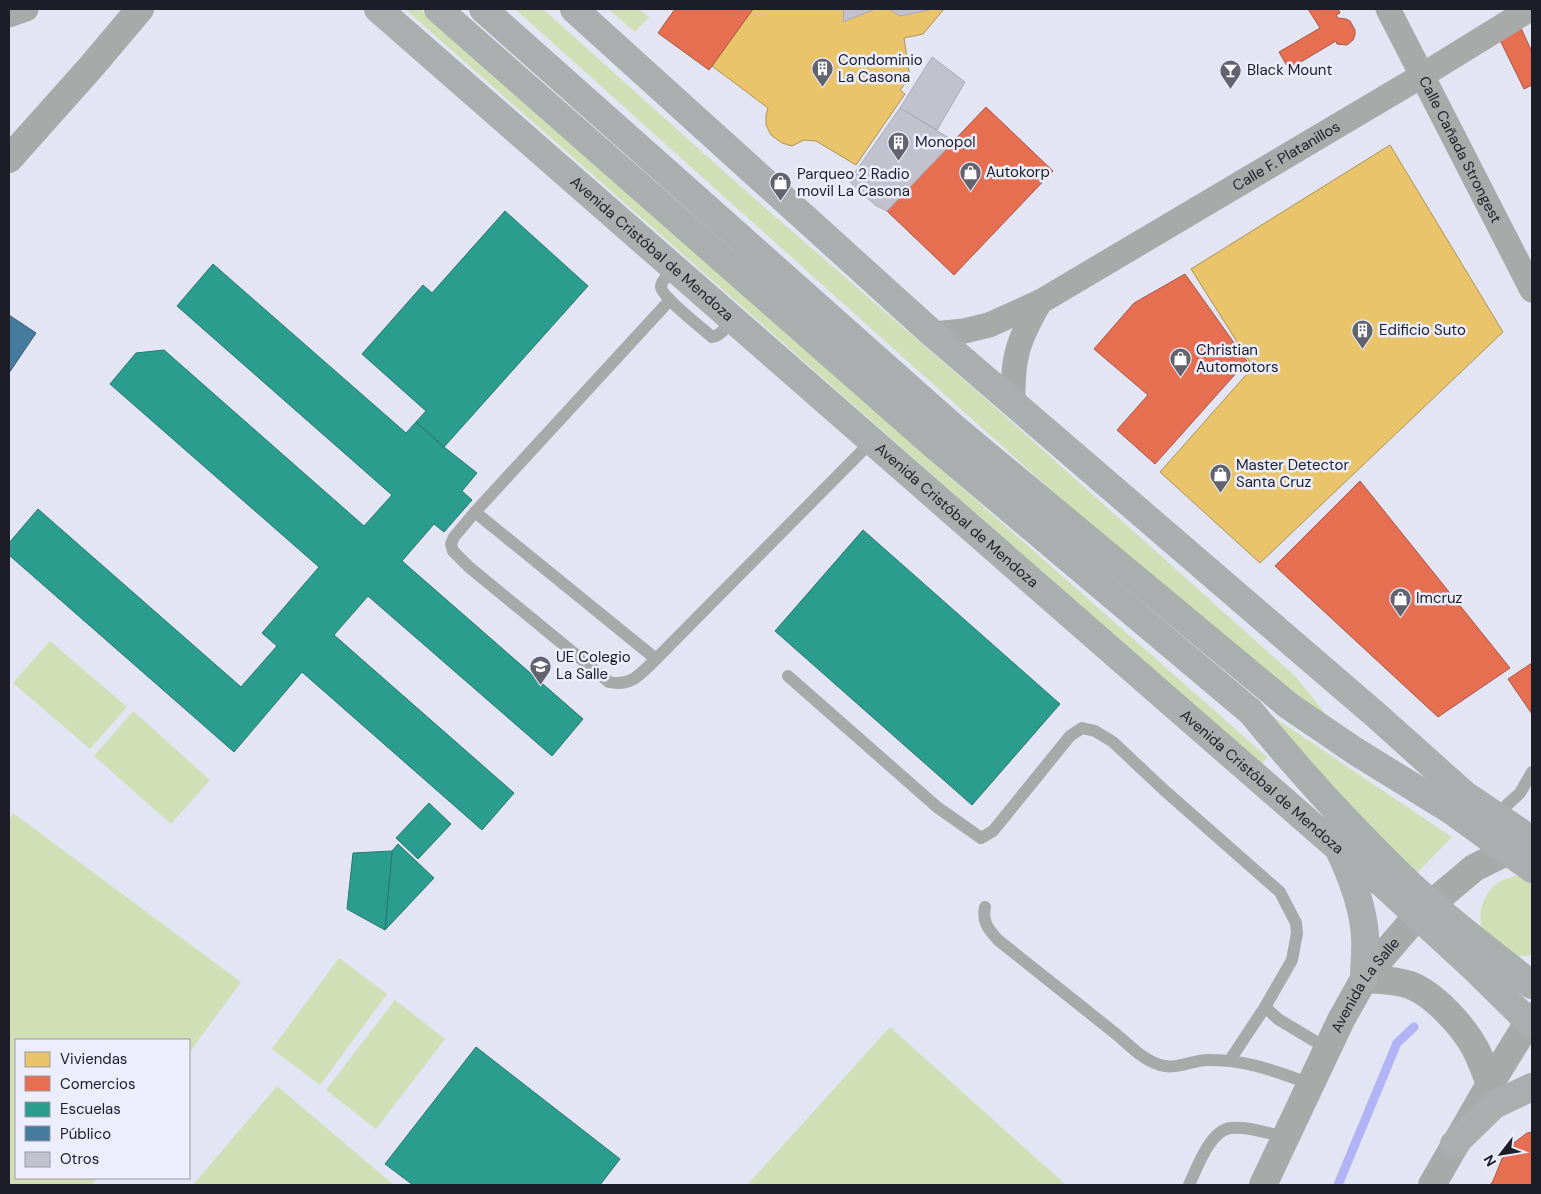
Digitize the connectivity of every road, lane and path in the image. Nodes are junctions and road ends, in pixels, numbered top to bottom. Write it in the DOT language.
graph roads {
  1 [pos="26,9"];
  2 [pos="140,9"];
  3 [pos="378,9"];
  4 [pos="438,9"];
  5 [pos="482,9"];
  6 [pos="574,9"];
  7 [pos="1388,9"];
  8 [pos="1530,9"];
  9 [pos="9,15"];
  10 [pos="1422,75"];
  11 [pos="9,159"];
  12 [pos="674,268"];
  13 [pos="1532,290"];
  14 [pos="670,300"];
  15 [pos="1040,302"];
  16 [pos="733,319"];
  17 [pos="933,334"];
  18 [pos="1014,402"];
  19 [pos="872,441"];
  20 [pos="475,512"];
  21 [pos="656,659"];
  22 [pos="788,676"];
  23 [pos="1532,772"];
  24 [pos="1496,815"];
  25 [pos="1524,845"];
  26 [pos="1337,847"];
  27 [pos="1532,869"];
  28 [pos="985,907"];
  29 [pos="1425,910"];
  30 [pos="1364,979"];
  31 [pos="1532,985"];
  32 [pos="1265,1006"];
  33 [pos="1531,1021"];
  34 [pos="1328,1049"];
  35 [pos="1230,1060"];
  36 [pos="1311,1084"];
  37 [pos="1490,1084"];
  38 [pos="1532,1088"];
  39 [pos="1286,1137"];
  40 [pos="1454,1144"];
  41 [pos="1189,1185"];
  42 [pos="1263,1185"];
  43 [pos="1432,1185"];
  1 -- 9 [label="street"];
  2 -- 11 [label="main road"];
  3 -- 12 [label="main road, Avenida Cristóbal de Mendoza"];
  4 -- 29 [label="main road, Avenida Cristóbal de Mendoza"];
  5 -- 25 [label="main road"];
  6 -- 17 [label="main road"];
  7 -- 10 [label="street, Calle Cañada Strongest"];
  8 -- 10 [label="street, Calle F. Platanillos"];
  10 -- 13 [label="street, Calle Cañada Strongest"];
  10 -- 15 [label="street, Calle F. Platanillos"];
  12 -- 14 [label="lane"];
  12 -- 16 [label="main road, Avenida Cristóbal de Mendoza"];
  14 -- 16 [label="lane"];
  14 -- 20 [label="lane"];
  15 -- 17 [label="street, Calle F. Platanillos"];
  15 -- 18 [label="street, Calle F. Platanillos"];
  16 -- 19 [label="main road, Avenida Cristóbal de Mendoza"];
  17 -- 18 [label="main road"];
  18 -- 24 [label="main road"];
  19 -- 21 [label="lane"];
  19 -- 26 [label="main road, Avenida Cristóbal de Mendoza"];
  20 -- 21 [label="lane"];
  20 -- 21 [label="lane"];
  22 -- 32 [label="lane"];
  23 -- 24 [label="lane"];
  24 -- 25 [label="main road"];
  25 -- 27 [label="main road"];
  25 -- 29 [label="main road, Avenida La Salle"];
  26 -- 29 [label="main road, Avenida Cristóbal de Mendoza"];
  26 -- 30 [label="main road"];
  28 -- 35 [label="lane"];
  29 -- 30 [label="main road, Avenida La Salle"];
  29 -- 31 [label="main road, Avenida Cristóbal de Mendoza"];
  29 -- 33 [label="main road, Avenida Cristóbal de Mendoza"];
  30 -- 34 [label="main road, Avenida La Salle"];
  30 -- 37 [label="main road"];
  32 -- 34 [label="lane"];
  32 -- 35 [label="lane"];
  33 -- 37 [label="main road"];
  34 -- 36 [label="main road, Avenida La Salle"];
  35 -- 36 [label="lane"];
  36 -- 39 [label="main road, Avenida La Salle"];
  37 -- 40 [label="main road"];
  38 -- 40 [label="main road"];
  39 -- 41 [label="lane"];
  39 -- 42 [label="main road, Avenida La Salle"];
  40 -- 43 [label="main road"];
}
